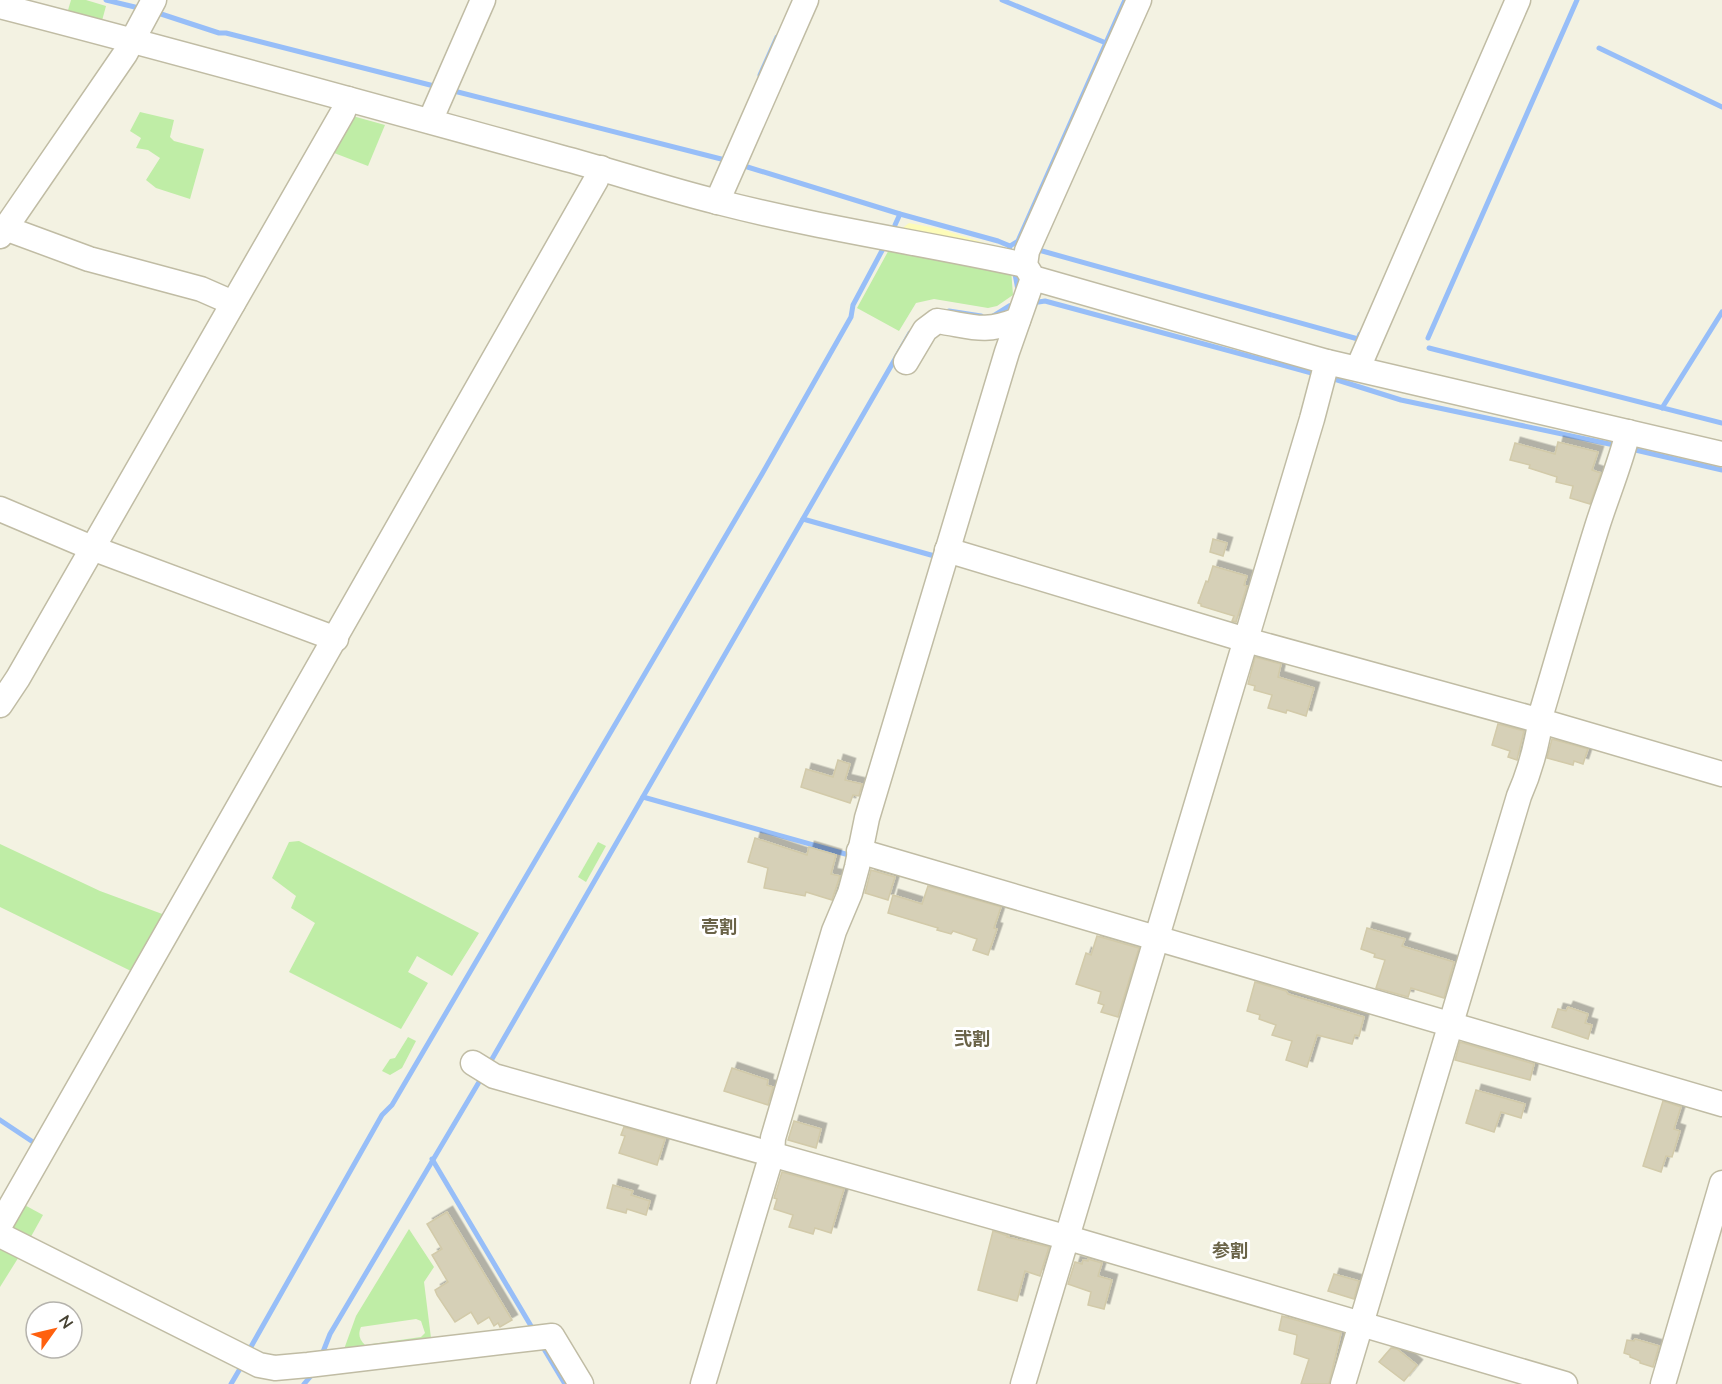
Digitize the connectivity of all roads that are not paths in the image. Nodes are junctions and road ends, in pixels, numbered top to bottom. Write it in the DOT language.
graph roads {
  1 [pos="483,0"];
  2 [pos="806,0"];
  3 [pos="1139,0"];
  4 [pos="1518,0"];
  5 [pos="0,6"];
  6 [pos="151,7"];
  7 [pos="130,47"];
  8 [pos="346,104"];
  9 [pos="430,121"];
  10 [pos="599,173"];
  11 [pos="717,202"];
  12 [pos="2,232"];
  13 [pos="1026,281"];
  14 [pos="233,303"];
  15 [pos="906,362"];
  16 [pos="1358,368"];
  17 [pos="1324,371"];
  18 [pos="1625,442"];
  19 [pos="1722,454"];
  20 [pos="2,515"];
  21 [pos="87,549"];
  22 [pos="952,552"];
  23 [pos="330,637"];
  24 [pos="1246,640"];
  25 [pos="9,673"];
  26 [pos="0,705"];
  27 [pos="1540,727"];
  28 [pos="1722,774"];
  29 [pos="866,853"];
  30 [pos="1157,939"];
  31 [pos="1449,1025"];
  32 [pos="482,1068"];
  33 [pos="1722,1104"];
  34 [pos="771,1154"];
  35 [pos="1722,1183"];
  36 [pos="0,1226"];
  37 [pos="0,1235"];
  38 [pos="1064,1243"];
  39 [pos="1361,1325"];
  40 [pos="581,1384"];
  41 [pos="704,1384"];
  42 [pos="1023,1384"];
  43 [pos="1343,1384"];
  44 [pos="1565,1384"];
  45 [pos="1663,1384"];
  1 -- 9 [label="street"];
  2 -- 11 [label="street"];
  3 -- 13 [label="street"];
  4 -- 16 [label="street"];
  5 -- 7 [label="street"];
  6 -- 7 [label="street"];
  7 -- 8 [label="street"];
  7 -- 12 [label="street"];
  8 -- 9 [label="street"];
  8 -- 14 [label="street"];
  9 -- 10 [label="street"];
  10 -- 11 [label="street"];
  10 -- 23 [label="street"];
  11 -- 13 [label="street"];
  12 -- 14 [label="street"];
  13 -- 15 [label="street"];
  13 -- 17 [label="street"];
  13 -- 22 [label="street"];
  14 -- 21 [label="street"];
  16 -- 17 [label="street"];
  16 -- 18 [label="street"];
  17 -- 24 [label="street"];
  18 -- 19 [label="street"];
  18 -- 27 [label="street"];
  20 -- 21 [label="street"];
  21 -- 23 [label="street"];
  21 -- 25 [label="street"];
  22 -- 24 [label="street"];
  22 -- 29 [label="street"];
  23 -- 36 [label="street"];
  24 -- 27 [label="street"];
  24 -- 30 [label="street"];
  25 -- 26 [label="street"];
  27 -- 28 [label="street"];
  27 -- 31 [label="street"];
  29 -- 30 [label="street"];
  29 -- 34 [label="street"];
  30 -- 31 [label="street"];
  30 -- 38 [label="street"];
  31 -- 33 [label="street"];
  31 -- 39 [label="street"];
  32 -- 34 [label="street"];
  34 -- 38 [label="street"];
  34 -- 41 [label="street"];
  35 -- 45 [label="street"];
  37 -- 40 [label="street"];
  38 -- 39 [label="street"];
  38 -- 42 [label="street"];
  39 -- 43 [label="street"];
  39 -- 44 [label="street"];
}
